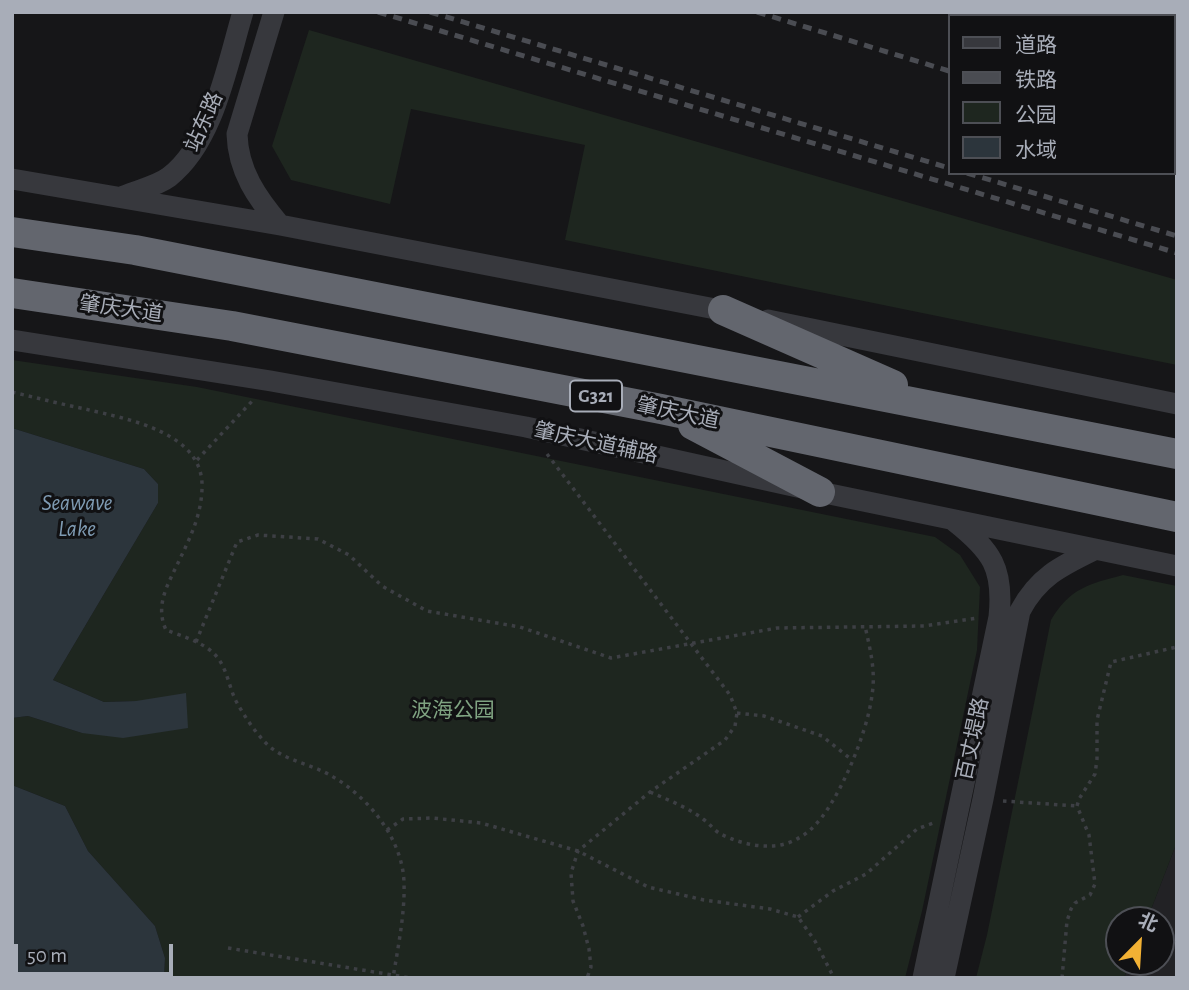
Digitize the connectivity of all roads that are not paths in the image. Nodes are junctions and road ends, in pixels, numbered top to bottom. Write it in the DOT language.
graph roads {
  1 [pos="243,12"];
  2 [pos="274,12"];
  3 [pos="12,179"];
  4 [pos="123,197"];
  5 [pos="280,225"];
  6 [pos="12,232"];
  7 [pos="12,293"];
  8 [pos="723,310"];
  9 [pos="12,340"];
  10 [pos="1177,404"];
  11 [pos="941,406"];
  12 [pos="662,409"];
  13 [pos="1177,454"];
  14 [pos="820,492"];
  15 [pos="1177,517"];
  16 [pos="950,518"];
  17 [pos="1094,550"];
  18 [pos="1177,566"];
  19 [pos="923,978"];
  20 [pos="944,978"];
  1 -- 4 [label="street, 站东路"];
  2 -- 5 [label="street, 站东路"];
  3 -- 4 [label="street"];
  4 -- 5 [label="street"];
  5 -- 8 [label="street"];
  6 -- 11 [label="highway"];
  7 -- 12 [label="highway, 肇庆大道 / G321"];
  8 -- 10 [label="street"];
  8 -- 11 [label="highway"];
  9 -- 14 [label="street, 肇庆大道辅路"];
  11 -- 13 [label="highway"];
  12 -- 14 [label="highway"];
  12 -- 15 [label="highway, 肇庆大道 / G321"];
  14 -- 16 [label="street, 肇庆大道辅路"];
  16 -- 17 [label="street, 肇庆大道辅路"];
  16 -- 19 [label="street, 百丈堤路"];
  17 -- 18 [label="street, 肇庆大道辅路"];
  17 -- 20 [label="street, 百丈堤路"];
}
